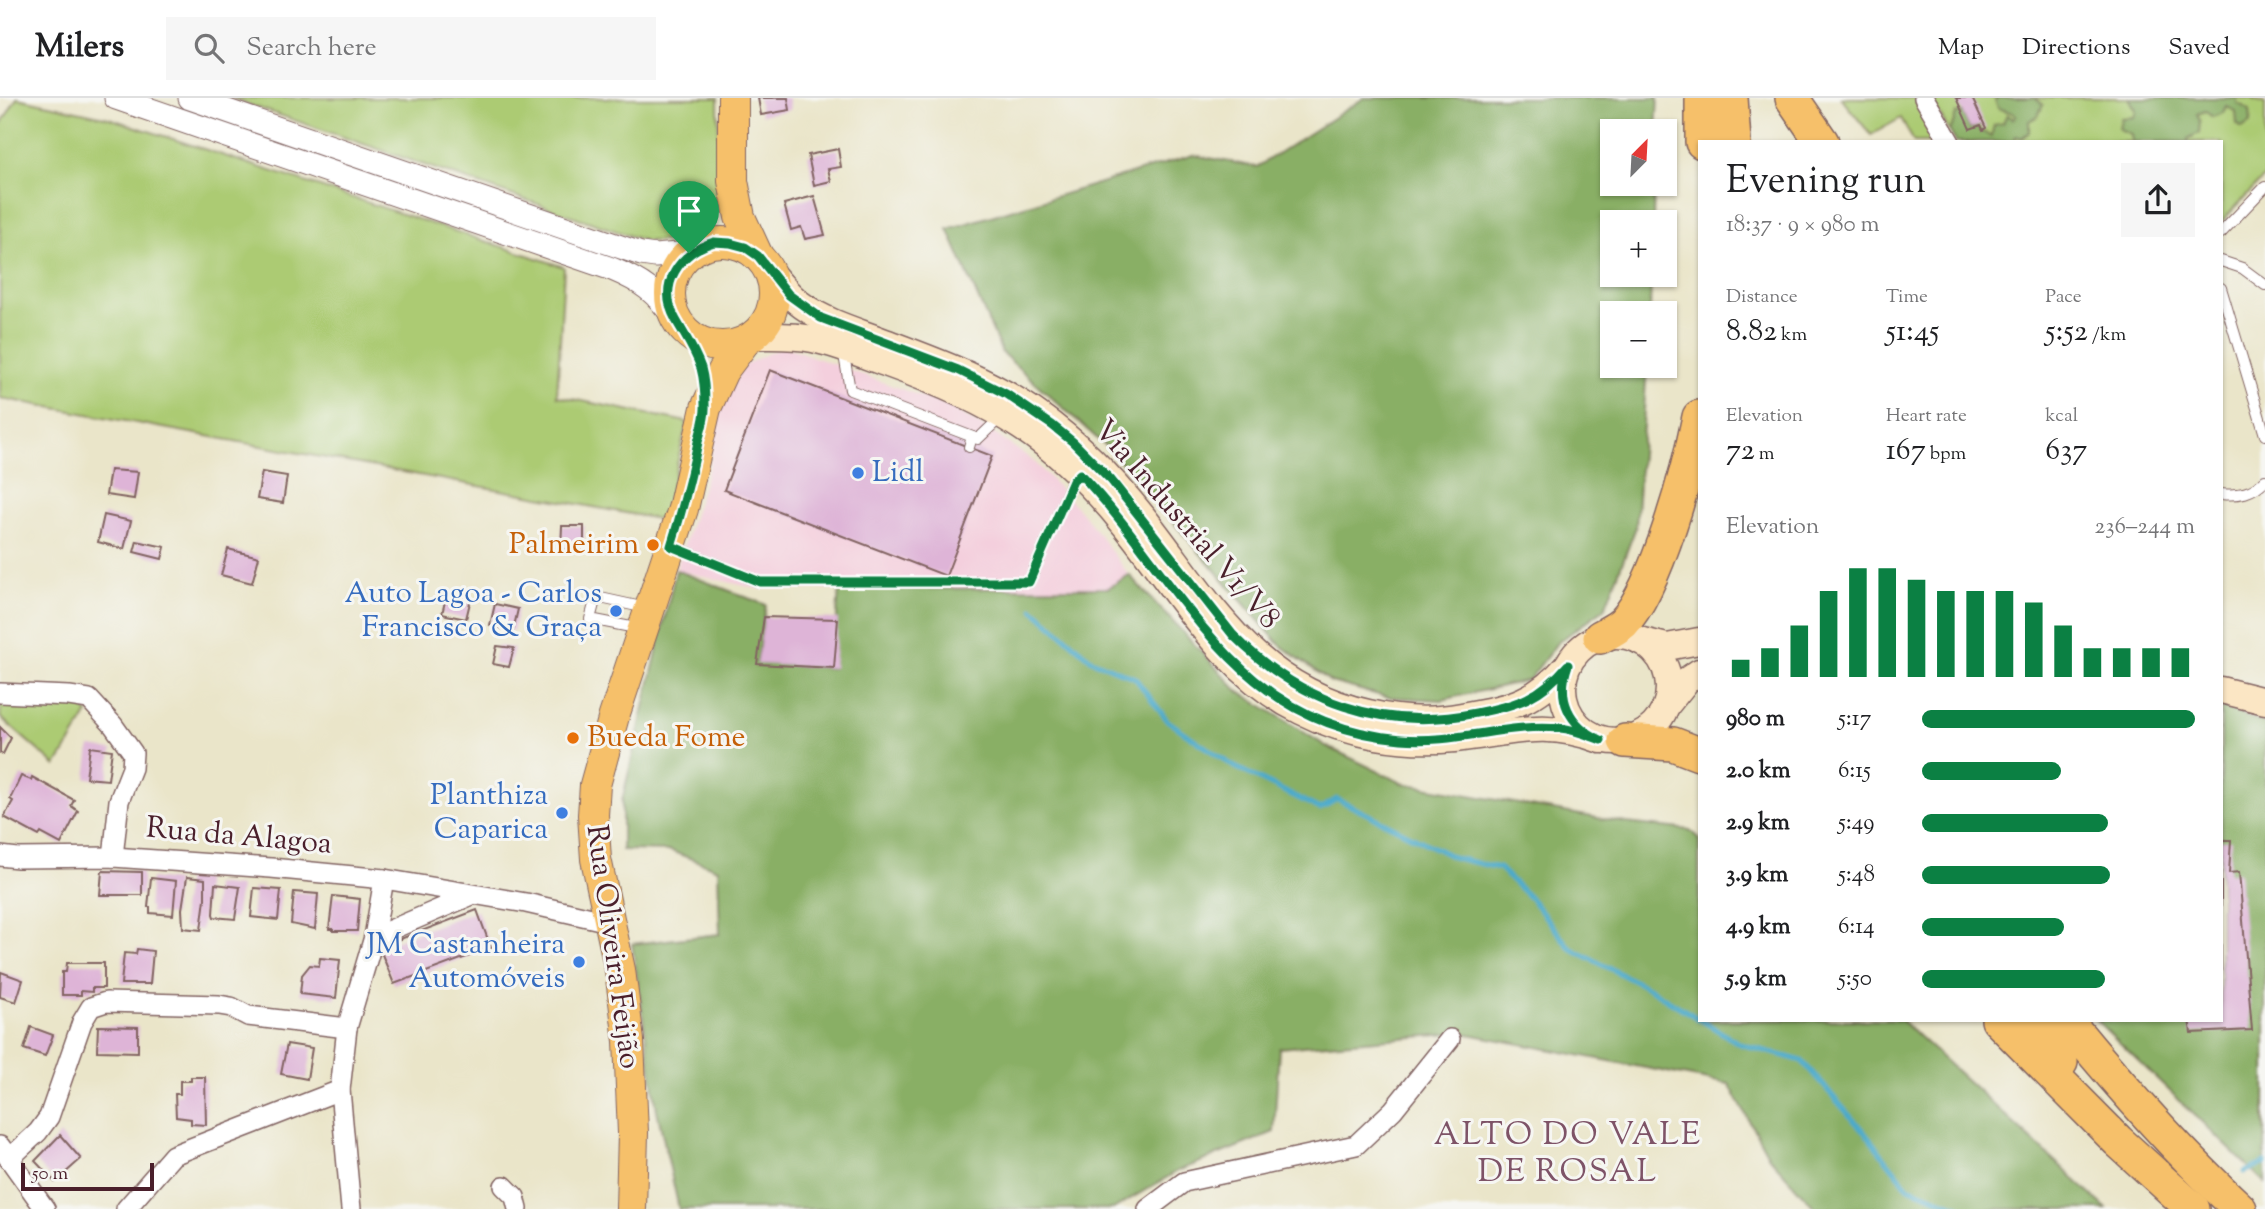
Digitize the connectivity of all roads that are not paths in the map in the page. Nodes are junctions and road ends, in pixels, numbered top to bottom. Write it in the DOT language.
graph roads {
  1 [pos="116,98"];
  2 [pos="190,98"];
  3 [pos="733,98"];
  4 [pos="1702,98"];
  5 [pos="1731,98"];
  6 [pos="1792,98"];
  7 [pos="1924,98"];
  8 [pos="1702,139"];
  9 [pos="1734,140"];
  10 [pos="1821,140"];
  11 [pos="1950,140"];
  12 [pos="733,181"];
  13 [pos="2265,187"];
  14 [pos="2223,231"];
  15 [pos="694,250"];
  16 [pos="2223,262"];
  17 [pos="764,264"];
  18 [pos="2265,285"];
  19 [pos="2223,295"];
  20 [pos="680,326"];
  21 [pos="749,339"];
  22 [pos="843,348"];
  23 [pos="706,408"];
  24 [pos="1003,414"];
  25 [pos="1698,421"];
  26 [pos="2265,435"];
  27 [pos="1080,474"];
  28 [pos="2265,480"];
  29 [pos="2223,495"];
  30 [pos="671,546"];
  31 [pos="647,619"];
  32 [pos="1600,638"];
  33 [pos="1637,640"];
  34 [pos="1698,641"];
  35 [pos="1568,665"];
  36 [pos="1698,673"];
  37 [pos="2223,690"];
  38 [pos="0,693"];
  39 [pos="2265,701"];
  40 [pos="1666,706"];
  41 [pos="1613,740"];
  42 [pos="1698,754"];
  43 [pos="0,856"];
  44 [pos="113,857"];
  45 [pos="384,879"];
  46 [pos="473,895"];
  47 [pos="609,922"];
  48 [pos="374,937"];
  49 [pos="2000,1022"];
  50 [pos="2033,1022"];
  51 [pos="2068,1022"];
  52 [pos="347,1028"];
  53 [pos="1450,1039"];
  54 [pos="340,1090"];
  55 [pos="2118,1141"];
  56 [pos="5,1152"];
  57 [pos="504,1186"];
  58 [pos="45,1209"];
  59 [pos="126,1209"];
  60 [pos="351,1209"];
  61 [pos="518,1209"];
  62 [pos="631,1209"];
  63 [pos="1148,1209"];
  64 [pos="2193,1209"];
  65 [pos="2240,1209"];
  1 -- 20 [label="street"];
  2 -- 15 [label="street"];
  3 -- 12 [label="main road"];
  4 -- 8 [label="highway"];
  5 -- 9 [label="highway"];
  6 -- 10 [label="highway"];
  7 -- 11 [label="street"];
  12 -- 15 [label="main road"];
  12 -- 17 [label="main road"];
  13 -- 14 [label="lane"];
  15 -- 17 [label="main road"];
  15 -- 20 [label="main road"];
  16 -- 18 [label="lane"];
  17 -- 21 [label="main road"];
  17 -- 35 [label="main road, Via Industrial V1/V8"];
  19 -- 26 [label="lane"];
  20 -- 21 [label="main road"];
  20 -- 23 [label="main road, Rua Oliveira Feijão"];
  21 -- 22 [label="main road, Via Industrial V1/V8"];
  21 -- 23 [label="main road, Rua Oliveira Feijão"];
  22 -- 24 [label="main road, Via Industrial V1/V8"];
  22 -- 24 [label="lane"];
  23 -- 30 [label="main road, Rua Oliveira Feijão"];
  24 -- 27 [label="main road, Via Industrial V1/V8"];
  25 -- 32 [label="highway"];
  27 -- 30 [label="lane"];
  27 -- 41 [label="main road, Via Industrial V1/V8"];
  28 -- 29 [label="lane"];
  30 -- 31 [label="main road, Rua Oliveira Feijão"];
  31 -- 31 [label="lane"];
  31 -- 47 [label="main road, Rua Oliveira Feijão"];
  32 -- 33 [label="main road"];
  32 -- 35 [label="main road"];
  33 -- 34 [label="main road"];
  33 -- 40 [label="main road"];
  35 -- 41 [label="main road"];
  36 -- 40 [label="main road"];
  37 -- 39 [label="main road"];
  38 -- 44 [label="street"];
  40 -- 41 [label="main road"];
  41 -- 42 [label="highway"];
  43 -- 44 [label="street, Rua da Alagoa"];
  44 -- 45 [label="street, Rua da Alagoa"];
  45 -- 46 [label="street, Rua da Alagoa"];
  45 -- 48 [label="street"];
  46 -- 47 [label="street, Rua da Alagoa"];
  46 -- 48 [label="street"];
  47 -- 62 [label="main road, Rua Oliveira Feijão"];
  48 -- 52 [label="street"];
  49 -- 55 [label="highway"];
  50 -- 55 [label="highway"];
  51 -- 65 [label="highway"];
  52 -- 54 [label="street"];
  52 -- 56 [label="street"];
  53 -- 63 [label="street"];
  54 -- 59 [label="street"];
  54 -- 60 [label="street"];
  55 -- 64 [label="highway"];
  56 -- 58 [label="street"];
  57 -- 61 [label="street"];
}
